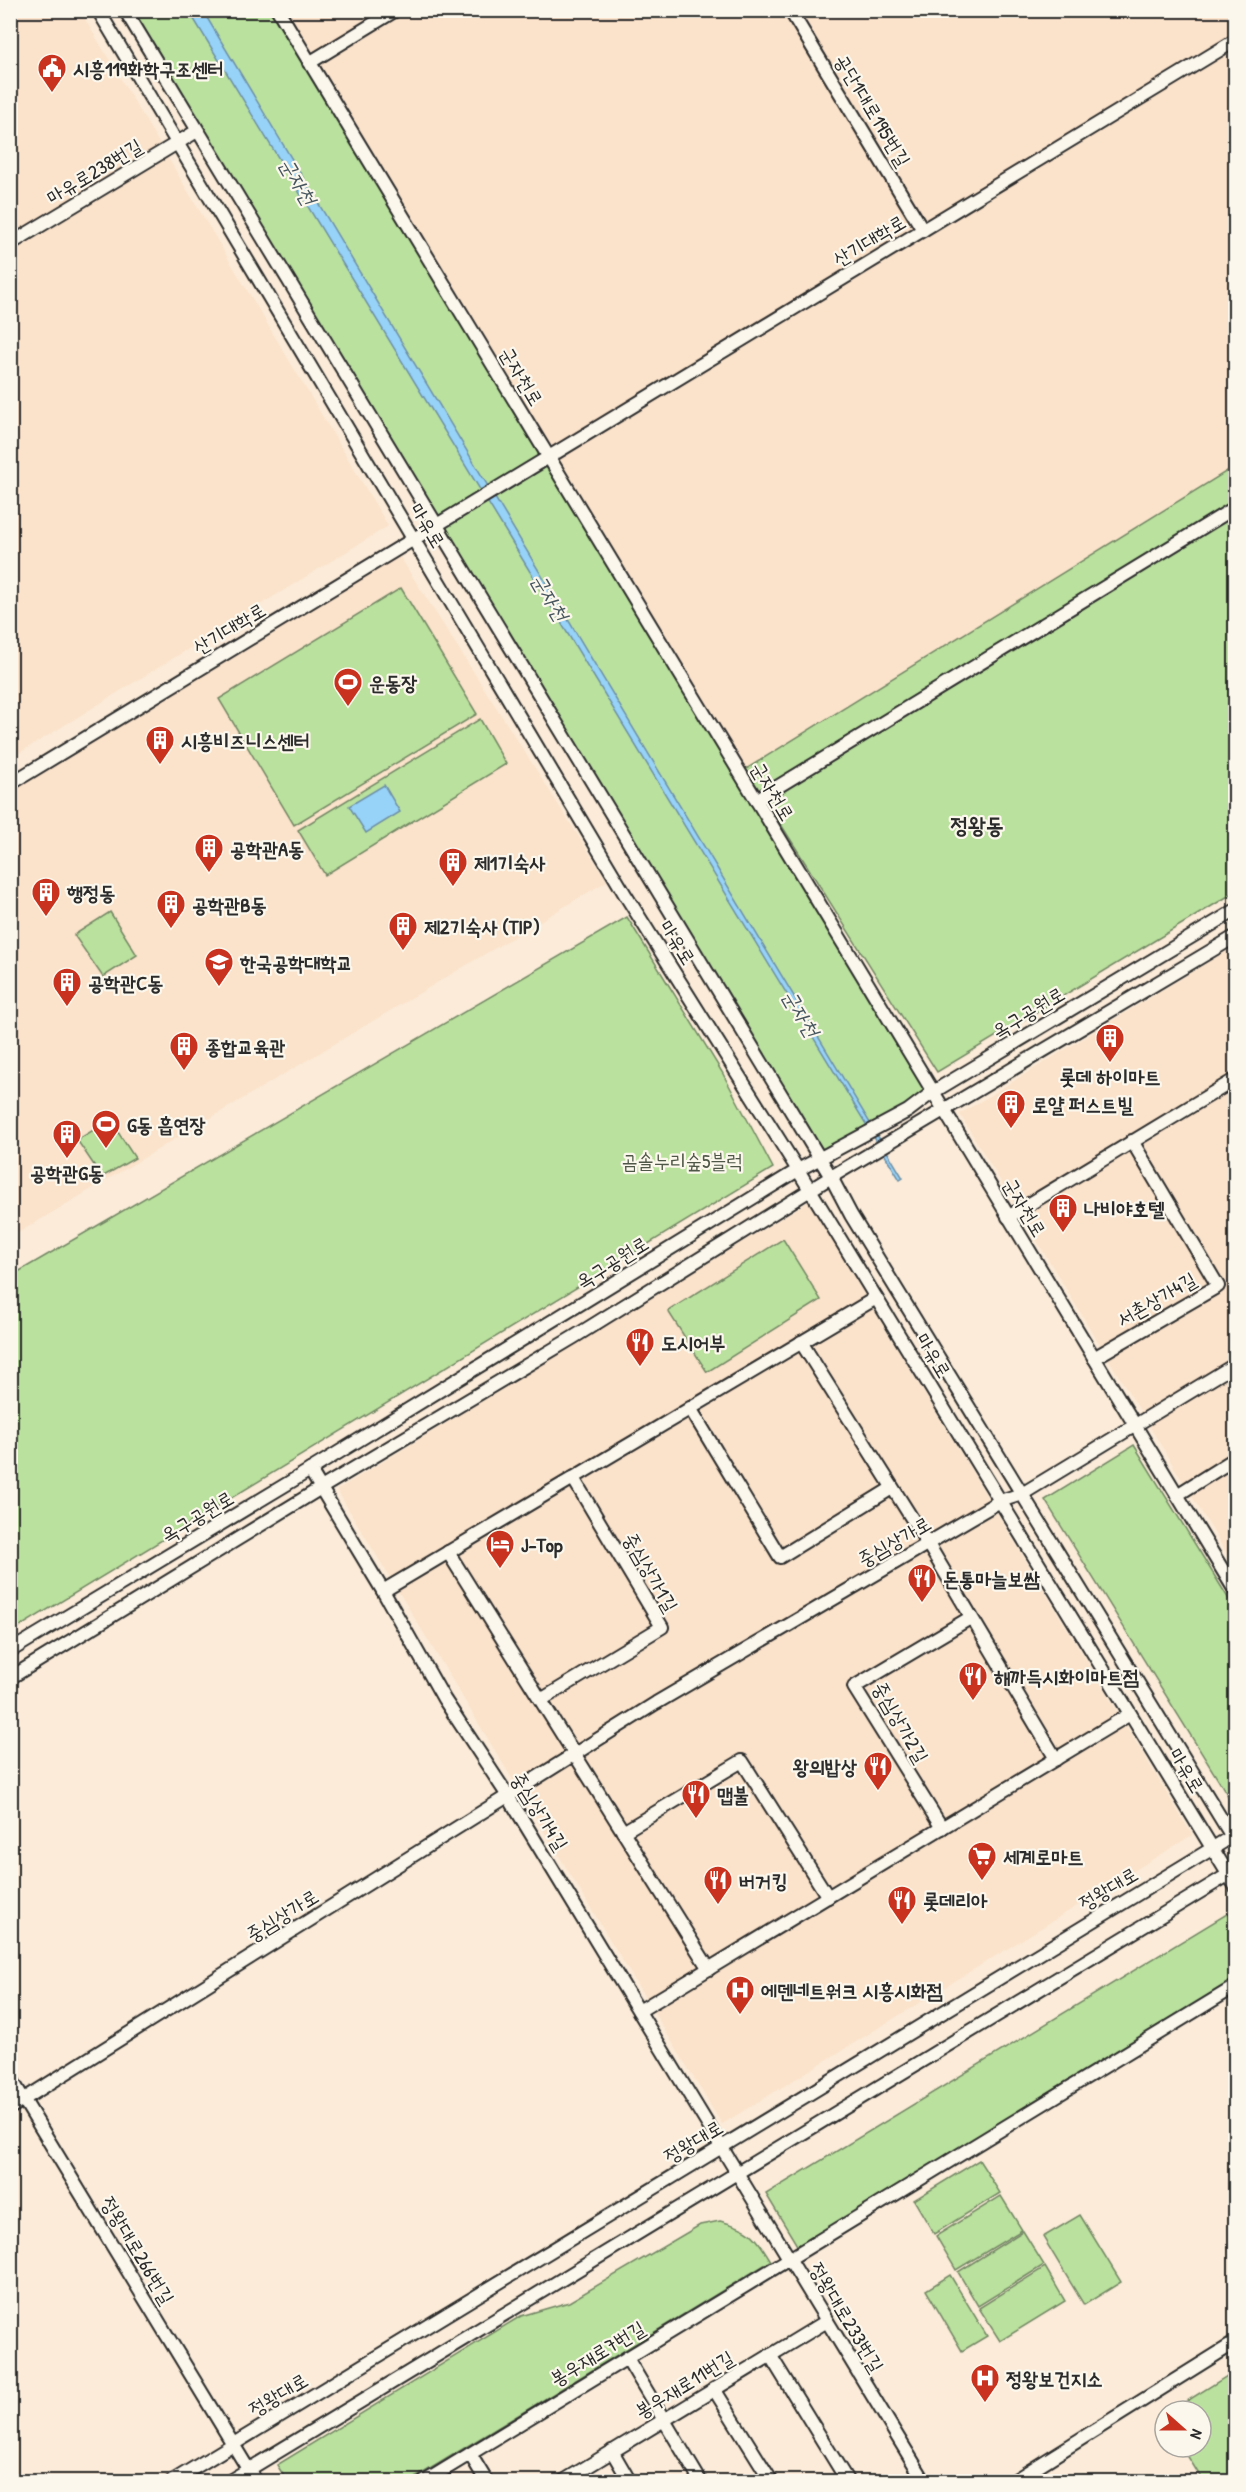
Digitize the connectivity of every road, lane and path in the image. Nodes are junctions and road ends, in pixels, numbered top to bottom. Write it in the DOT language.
graph roads {
  1 [pos="98,10"];
  2 [pos="125,10"];
  3 [pos="278,10"];
  4 [pos="396,10"];
  5 [pos="790,10"];
  6 [pos="1236,40"];
  7 [pos="309,63"];
  8 [pos="197,131"];
  9 [pos="177,143"];
  10 [pos="923,230"];
  11 [pos="10,244"];
  12 [pos="548,457"];
  13 [pos="1236,507"];
  14 [pos="435,526"];
  15 [pos="413,539"];
  16 [pos="10,784"];
  17 [pos="756,800"];
  18 [pos="1236,910"];
  19 [pos="1236,936"];
  20 [pos="1236,1079"];
  21 [pos="933,1092"];
  22 [pos="944,1111"];
  23 [pos="1132,1142"];
  24 [pos="819,1158"];
  25 [pos="798,1170"];
  26 [pos="831,1177"];
  27 [pos="811,1190"];
  28 [pos="1008,1217"];
  29 [pos="876,1298"];
  30 [pos="801,1342"];
  31 [pos="1094,1358"];
  32 [pos="1236,1364"];
  33 [pos="690,1408"];
  34 [pos="1135,1426"];
  35 [pos="1236,1458"];
  36 [pos="310,1470"];
  37 [pos="573,1478"];
  38 [pos="321,1488"];
  39 [pos="892,1488"];
  40 [pos="1022,1494"];
  41 [pos="1177,1495"];
  42 [pos="1000,1501"];
  43 [pos="928,1544"];
  44 [pos="448,1552"];
  45 [pos="383,1591"];
  46 [pos="1236,1592"];
  47 [pos="970,1618"];
  48 [pos="10,1652"];
  49 [pos="10,1678"];
  50 [pos="541,1701"];
  51 [pos="1130,1714"];
  52 [pos="574,1754"];
  53 [pos="1056,1759"];
  54 [pos="508,1796"];
  55 [pos="942,1828"];
  56 [pos="623,1832"];
  57 [pos="1234,1838"];
  58 [pos="1212,1848"];
  59 [pos="1232,1872"];
  60 [pos="1236,1887"];
  61 [pos="828,1897"];
  62 [pos="709,1969"];
  63 [pos="1236,1986"];
  64 [pos="639,2011"];
  65 [pos="10,2077"];
  66 [pos="24,2100"];
  67 [pos="10,2108"];
  68 [pos="722,2147"];
  69 [pos="737,2172"];
  70 [pos="790,2259"];
  71 [pos="827,2320"];
  72 [pos="1236,2342"];
  73 [pos="770,2355"];
  74 [pos="627,2358"];
  75 [pos="714,2389"];
  76 [pos="664,2420"];
  77 [pos="233,2444"];
  78 [pos="612,2451"];
  79 [pos="470,2454"];
  80 [pos="248,2469"];
  81 [pos="171,2481"];
  82 [pos="228,2481"];
  83 [pos="256,2481"];
  84 [pos="424,2481"];
  85 [pos="487,2481"];
  86 [pos="562,2481"];
  87 [pos="630,2481"];
  88 [pos="701,2481"];
  89 [pos="772,2481"];
  90 [pos="848,2481"];
  91 [pos="924,2481"];
  92 [pos="1012,2481"];
  1 -- 9 [label="street, 마유로"];
  2 -- 8 [label="street, 마유로"];
  3 -- 7 [label="street, 군자천로"];
  4 -- 7 [label="street"];
  5 -- 10 [label="street, 공단1대로195번길"];
  6 -- 10 [label="street, 산기대학로"];
  7 -- 12 [label="street, 군자천로"];
  8 -- 9 [label="street, 마유로238번길"];
  8 -- 14 [label="street, 마유로"];
  9 -- 11 [label="street, 마유로238번길"];
  9 -- 15 [label="street, 마유로"];
  10 -- 12 [label="street, 산기대학로"];
  12 -- 14 [label="street, 산기대학로"];
  12 -- 17 [label="street, 군자천로"];
  13 -- 17 [label="street"];
  14 -- 15 [label="street, 산기대학로"];
  14 -- 24 [label="street, 마유로"];
  15 -- 16 [label="street, 산기대학로"];
  15 -- 25 [label="street, 마유로"];
  17 -- 21 [label="street, 군자천로"];
  18 -- 21 [label="street, 옥구공원로"];
  19 -- 22 [label="street, 옥구공원로"];
  20 -- 23 [label="street"];
  21 -- 22 [label="street, 군자천로"];
  21 -- 24 [label="street, 옥구공원로"];
  22 -- 26 [label="street, 옥구공원로"];
  22 -- 28 [label="street, 군자천로"];
  23 -- 28 [label="street"];
  23 -- 31 [label="street, 서촌상가4길"];
  24 -- 25 [label="street, 옥구공원로"];
  24 -- 26 [label="street, 마유로"];
  25 -- 27 [label="street, 마유로"];
  25 -- 36 [label="street, 옥구공원로"];
  26 -- 27 [label="street, 옥구공원로"];
  26 -- 40 [label="street, 마유로"];
  27 -- 29 [label="street, 마유로"];
  27 -- 38 [label="street, 옥구공원로"];
  28 -- 31 [label="street, 군자천로"];
  29 -- 30 [label="street"];
  29 -- 42 [label="street, 마유로"];
  30 -- 33 [label="street"];
  30 -- 39 [label="street"];
  31 -- 34 [label="street, 군자천로"];
  32 -- 34 [label="street, 중심상가로"];
  33 -- 37 [label="street"];
  33 -- 39 [label="street"];
  34 -- 40 [label="street, 중심상가로"];
  34 -- 41 [label="street, 군자천로"];
  35 -- 41 [label="street"];
  36 -- 38 [label="street, 중심상가4길"];
  36 -- 48 [label="street, 옥구공원로"];
  37 -- 44 [label="street"];
  37 -- 50 [label="street, 중심상가1길"];
  38 -- 45 [label="street, 중심상가4길"];
  38 -- 49 [label="street, 옥구공원로"];
  39 -- 43 [label="street"];
  40 -- 42 [label="street, 중심상가로"];
  40 -- 57 [label="street, 마유로"];
  41 -- 46 [label="street, 군자천로"];
  42 -- 43 [label="street, 중심상가로"];
  42 -- 51 [label="street, 마유로"];
  43 -- 47 [label="street"];
  43 -- 52 [label="street, 중심상가로"];
  44 -- 45 [label="street"];
  44 -- 50 [label="street"];
  45 -- 54 [label="street, 중심상가4길"];
  47 -- 53 [label="street"];
  47 -- 55 [label="street, 중심상가2길"];
  50 -- 52 [label="street"];
  51 -- 53 [label="street"];
  51 -- 58 [label="street, 마유로"];
  52 -- 54 [label="street, 중심상가로"];
  52 -- 56 [label="street"];
  53 -- 55 [label="street"];
  54 -- 64 [label="street, 중심상가4길"];
  54 -- 66 [label="street, 중심상가로"];
  55 -- 61 [label="street"];
  56 -- 61 [label="street"];
  56 -- 62 [label="street"];
  57 -- 58 [label="street, 정왕대로"];
  58 -- 59 [label="street, 마유로"];
  58 -- 68 [label="street, 정왕대로"];
  59 -- 60 [label="street, 마유로"];
  59 -- 69 [label="street"];
  61 -- 62 [label="street"];
  62 -- 64 [label="street"];
  63 -- 70 [label="street, 봉우재로7번길"];
  64 -- 68 [label="street, 중심상가4길"];
  65 -- 66 [label="street, 정왕대로266번길"];
  66 -- 67 [label="street, 중심상가로"];
  66 -- 77 [label="street, 정왕대로266번길"];
  68 -- 69 [label="street, 중심상가4길"];
  68 -- 77 [label="street, 정왕대로"];
  69 -- 70 [label="street, 정왕대로233번길"];
  69 -- 80 [label="street"];
  70 -- 71 [label="street, 정왕대로233번길"];
  70 -- 74 [label="street, 봉우재로7번길"];
  71 -- 73 [label="street, 봉우재로11번길"];
  71 -- 91 [label="street, 정왕대로233번길"];
  72 -- 92 [label="street"];
  73 -- 75 [label="street, 봉우재로11번길"];
  73 -- 90 [label="street"];
  74 -- 76 [label="street"];
  74 -- 79 [label="street, 봉우재로7번길"];
  75 -- 76 [label="street, 봉우재로11번길"];
  75 -- 89 [label="street"];
  76 -- 78 [label="street, 봉우재로11번길"];
  76 -- 88 [label="street"];
  77 -- 80 [label="street, 정왕대로266번길"];
  77 -- 81 [label="street, 정왕대로"];
  78 -- 86 [label="street, 봉우재로11번길"];
  78 -- 87 [label="street"];
  79 -- 84 [label="street, 봉우재로7번길"];
  79 -- 85 [label="street"];
  80 -- 82 [label="street"];
  80 -- 83 [label="street, 정왕대로266번길"];
}
